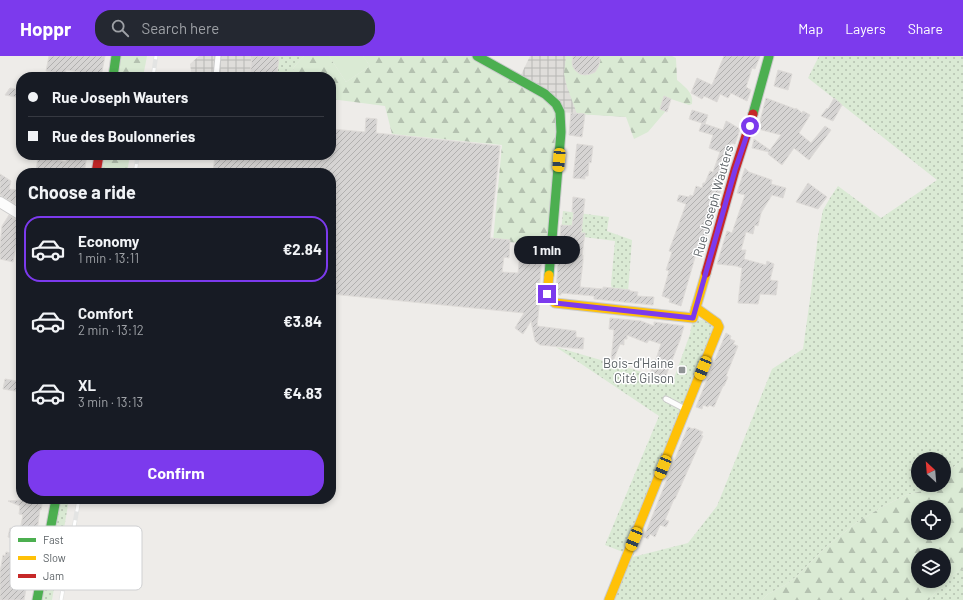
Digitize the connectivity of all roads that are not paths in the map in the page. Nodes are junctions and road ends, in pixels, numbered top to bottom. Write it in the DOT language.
graph roads {
  1 [pos="116,56"];
  2 [pos="218,56"];
  3 [pos="477,56"];
  4 [pos="769,56"];
  5 [pos="114,72"];
  6 [pos="216,72"];
  7 [pos="0,202"];
  8 [pos="16,212"];
  9 [pos="696,308"];
  10 [pos="666,399"];
  11 [pos="686,409"];
  12 [pos="55,504"];
  13 [pos="51,526"];
  14 [pos="39,590"];
  15 [pos="37,600"];
  16 [pos="609,600"];
  1 -- 5 [label="street"];
  2 -- 6 [label="lane"];
  3 -- 9 [label="street, Rue Joseph Wauters"];
  4 -- 9 [label="street, Rue Joseph Wauters"];
  7 -- 8 [label="street"];
  9 -- 11 [label="street"];
  10 -- 11 [label="lane"];
  11 -- 16 [label="street"];
  12 -- 13 [label="street"];
  14 -- 15 [label="street"];
}
